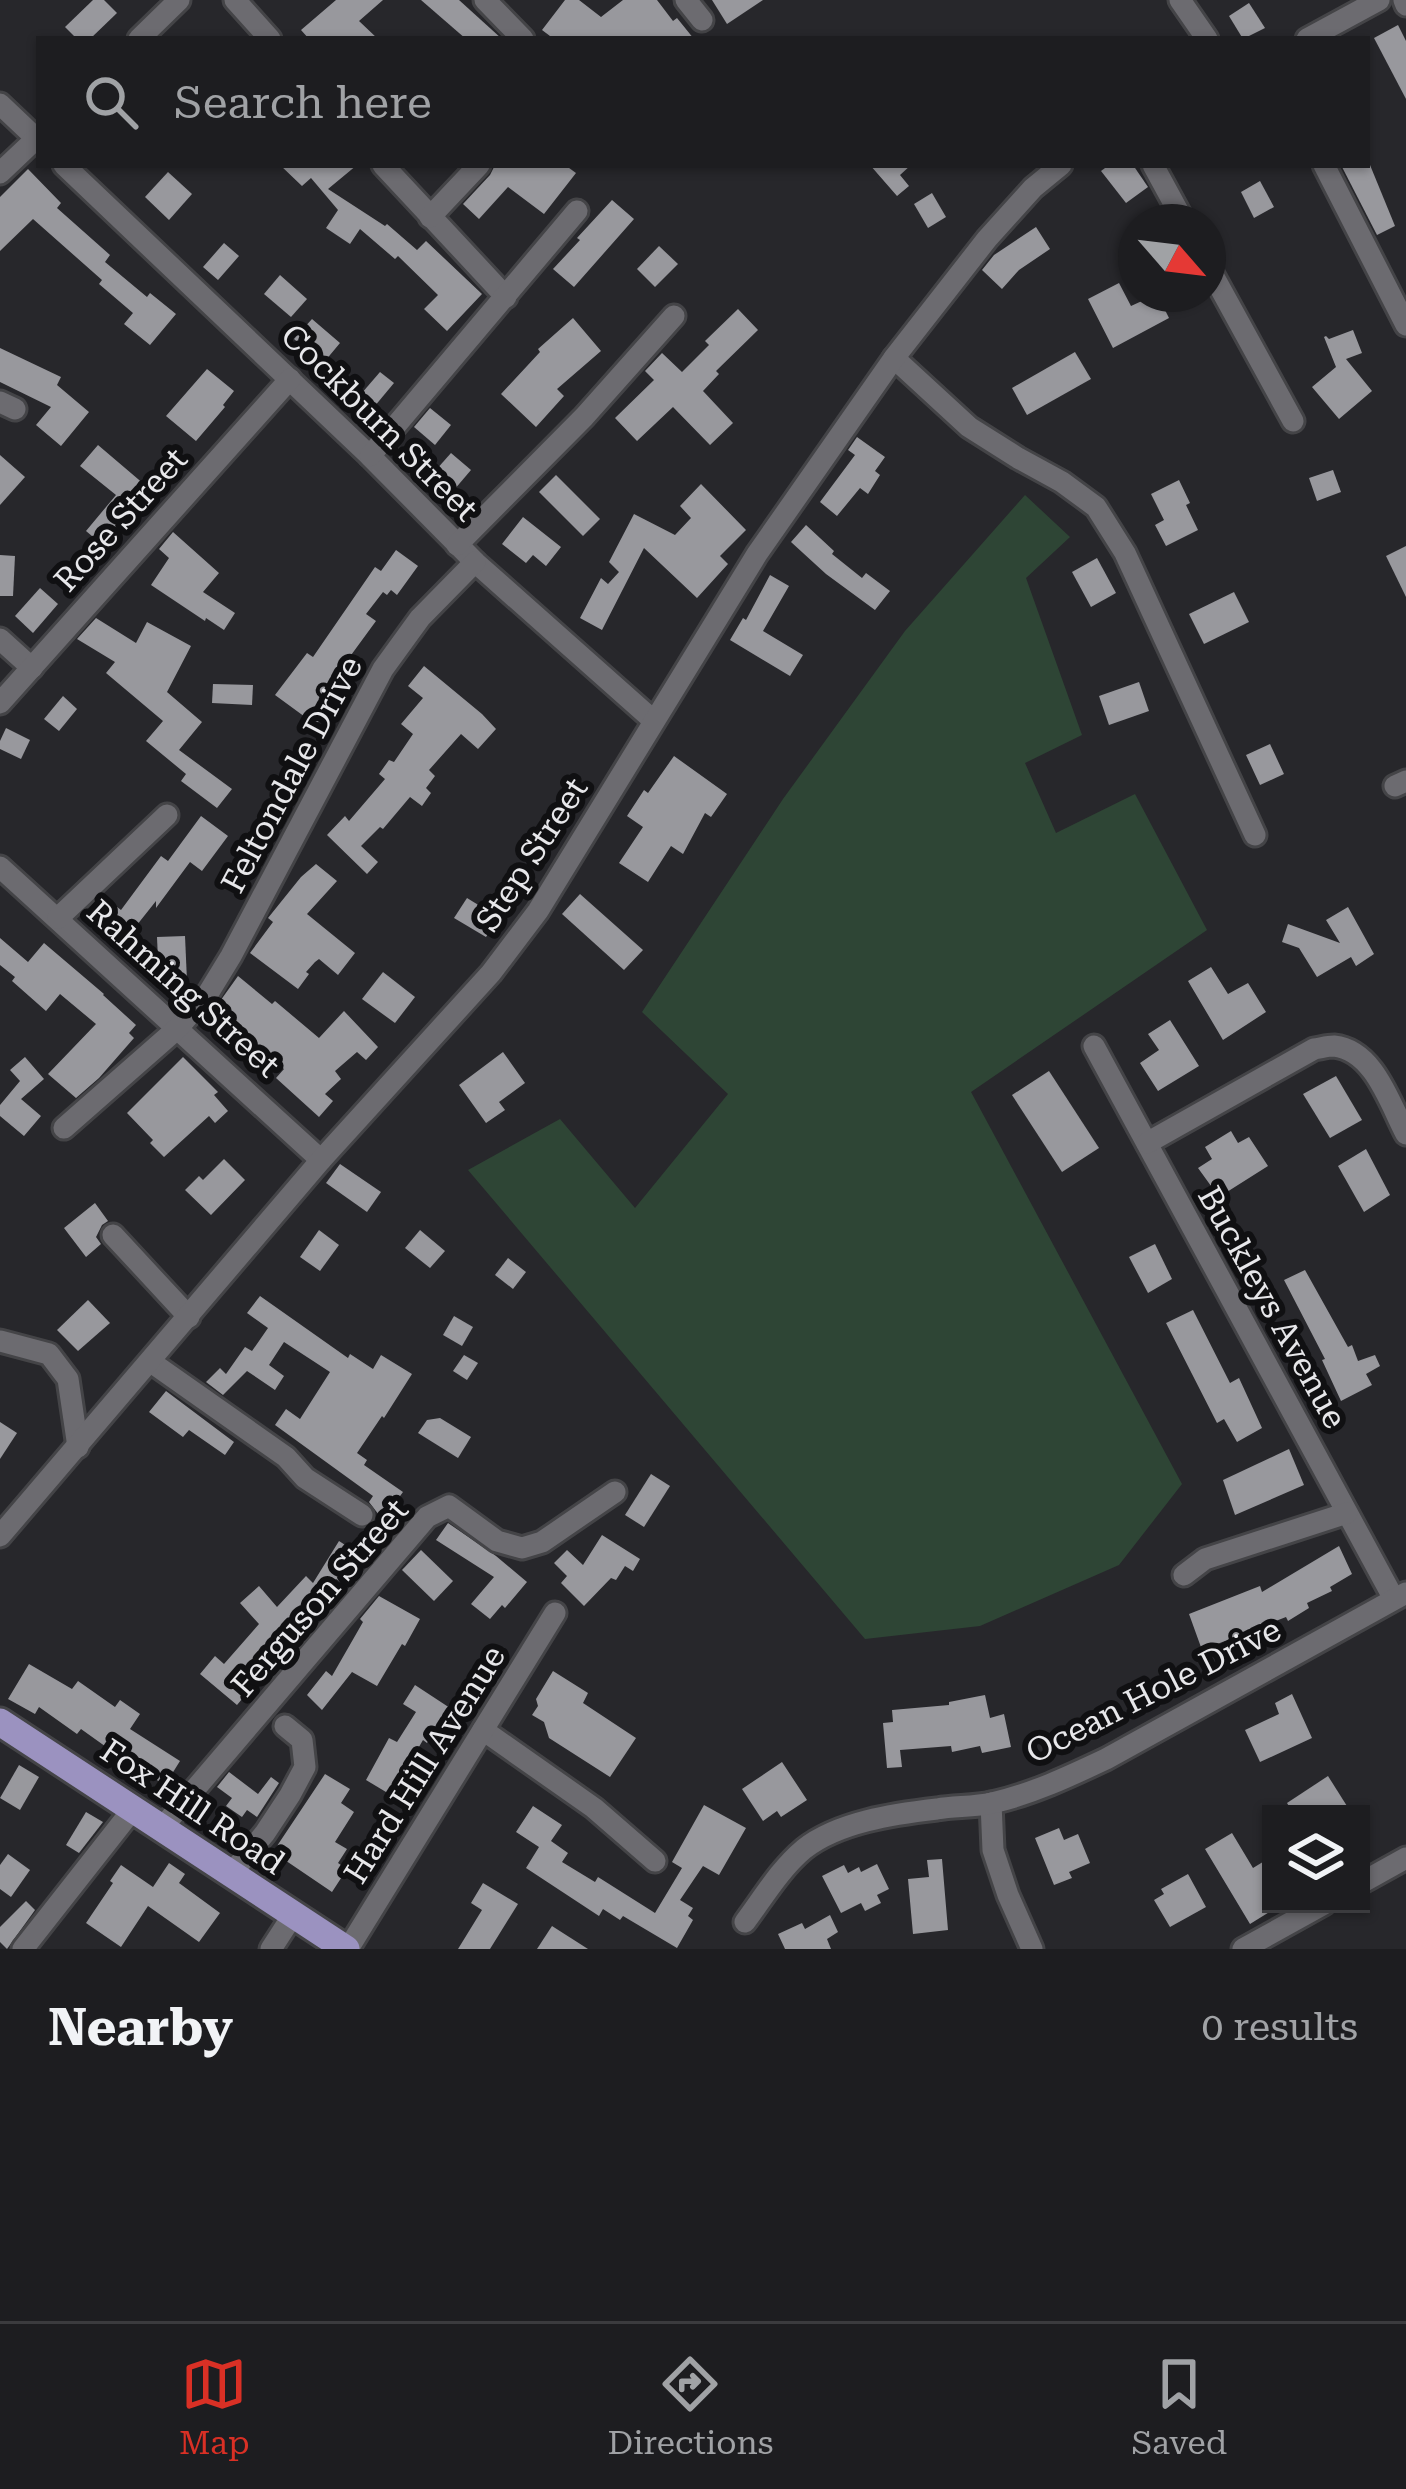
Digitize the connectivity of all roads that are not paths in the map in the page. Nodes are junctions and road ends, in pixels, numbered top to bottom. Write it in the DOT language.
graph roads {
  1 [pos="179,0"];
  2 [pos="235,0"];
  3 [pos="485,0"];
  4 [pos="686,0"];
  5 [pos="1180,0"];
  6 [pos="1378,0"];
  7 [pos="702,20"];
  8 [pos="142,36"];
  9 [pos="267,36"];
  10 [pos="521,36"];
  11 [pos="1205,36"];
  12 [pos="1312,36"];
  13 [pos="0,104"];
  14 [pos="36,137"];
  15 [pos="36,141"];
  16 [pos="67,168"];
  17 [pos="386,168"];
  18 [pos="476,168"];
  19 [pos="1057,168"];
  20 [pos="1155,168"];
  21 [pos="1326,168"];
  22 [pos="0,173"];
  23 [pos="1174,204"];
  24 [pos="577,212"];
  25 [pos="430,218"];
  26 [pos="506,297"];
  27 [pos="1226,299"];
  28 [pos="674,316"];
  29 [pos="1406,325"];
  30 [pos="894,358"];
  31 [pos="290,379"];
  32 [pos="1293,421"];
  33 [pos="370,456"];
  34 [pos="457,545"];
  35 [pos="475,562"];
  36 [pos="0,638"];
  37 [pos="32,668"];
  38 [pos="0,703"];
  39 [pos="654,722"];
  40 [pos="167,815"];
  41 [pos="1256,835"];
  42 [pos="0,867"];
  43 [pos="58,918"];
  44 [pos="179,1028"];
  45 [pos="1094,1046"];
  46 [pos="64,1128"];
  47 [pos="1406,1134"];
  48 [pos="1147,1143"];
  49 [pos="321,1160"];
  50 [pos="113,1234"];
  51 [pos="189,1317"];
  52 [pos="0,1341"];
  53 [pos="151,1362"];
  54 [pos="78,1447"];
  55 [pos="615,1492"];
  56 [pos="1348,1513"];
  57 [pos="362,1515"];
  58 [pos="0,1536"];
  59 [pos="1184,1575"];
  60 [pos="1400,1596"];
  61 [pos="555,1612"];
  62 [pos="0,1722"];
  63 [pos="285,1726"];
  64 [pos="483,1730"];
  65 [pos="992,1803"];
  66 [pos="133,1809"];
  67 [pos="161,1829"];
  68 [pos="1406,1858"];
  69 [pos="655,1861"];
  70 [pos="230,1875"];
  71 [pos="1370,1878"];
  72 [pos="1308,1913"];
  73 [pos="293,1916"];
  74 [pos="745,1922"];
  75 [pos="23,1949"];
  76 [pos="271,1949"];
  77 [pos="347,1949"];
  78 [pos="1032,1949"];
  79 [pos="1243,1949"];
  1 -- 8 [label="street"];
  2 -- 9 [label="street"];
  3 -- 10 [label="street"];
  4 -- 7 [label="street"];
  5 -- 11 [label="street"];
  6 -- 12 [label="street"];
  13 -- 14 [label="street"];
  15 -- 22 [label="street"];
  16 -- 31 [label="street, Cockburn Street"];
  17 -- 25 [label="street"];
  18 -- 25 [label="street"];
  19 -- 30 [label="street, Step Street"];
  20 -- 23 [label="street"];
  21 -- 29 [label="street"];
  24 -- 26 [label="street"];
  25 -- 26 [label="street"];
  26 -- 33 [label="street"];
  27 -- 32 [label="street"];
  28 -- 34 [label="street"];
  30 -- 39 [label="street, Step Street"];
  30 -- 41 [label="street"];
  31 -- 33 [label="street, Cockburn Street"];
  31 -- 37 [label="street, Rose Street"];
  33 -- 34 [label="street, Cockburn Street"];
  34 -- 35 [label="street, Cockburn Street"];
  35 -- 39 [label="street, Cockburn Street"];
  35 -- 44 [label="street, Feltondale Drive"];
  36 -- 37 [label="street"];
  37 -- 38 [label="street, Rose Street"];
  39 -- 49 [label="street, Step Street"];
  40 -- 43 [label="street"];
  42 -- 43 [label="street, Rahming Street"];
  43 -- 44 [label="street, Rahming Street"];
  44 -- 46 [label="street, Feltondale Drive"];
  44 -- 49 [label="street, Rahming Street"];
  45 -- 48 [label="street, Buckleys Avenue"];
  47 -- 48 [label="street"];
  48 -- 56 [label="street, Buckleys Avenue"];
  49 -- 51 [label="street, Step Street"];
  50 -- 51 [label="street"];
  51 -- 53 [label="street, Step Street"];
  52 -- 54 [label="street"];
  53 -- 54 [label="street, Step Street"];
  53 -- 57 [label="street"];
  54 -- 58 [label="street, Step Street"];
  55 -- 67 [label="street, Ferguson Street"];
  56 -- 59 [label="street"];
  56 -- 60 [label="street, Buckleys Avenue"];
  60 -- 65 [label="street, Ocean Hole Drive"];
  61 -- 64 [label="street, Hard Hill Avenue"];
  62 -- 66 [label="main road, Fox Hill Road"];
  63 -- 70 [label="street"];
  64 -- 69 [label="street"];
  64 -- 77 [label="street, Hard Hill Avenue"];
  65 -- 74 [label="street, Ocean Hole Drive"];
  65 -- 78 [label="street"];
  66 -- 67 [label="main road, Fox Hill Road"];
  66 -- 75 [label="street"];
  67 -- 70 [label="main road, Fox Hill Road"];
  68 -- 71 [label="street"];
  70 -- 73 [label="main road, Fox Hill Road"];
  72 -- 79 [label="street"];
  73 -- 76 [label="street"];
  73 -- 77 [label="main road, Fox Hill Road"];
}
